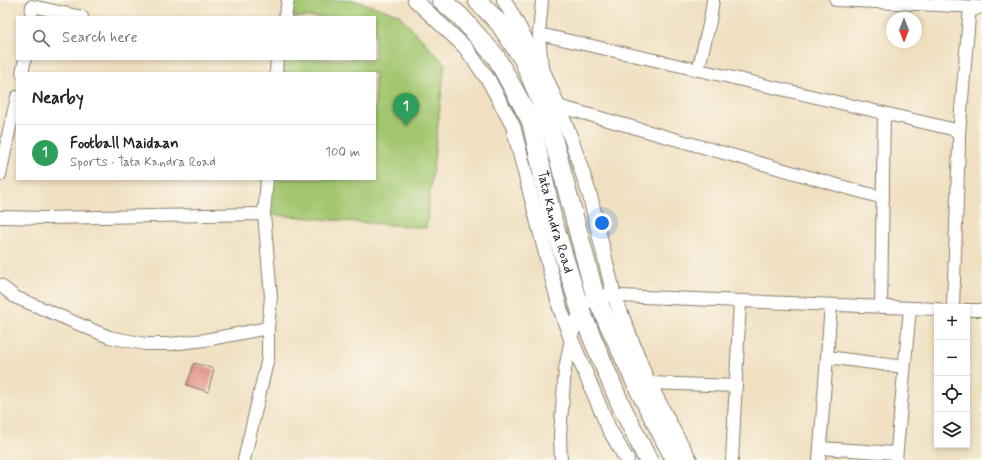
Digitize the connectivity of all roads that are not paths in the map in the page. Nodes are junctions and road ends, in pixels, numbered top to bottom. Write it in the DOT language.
graph roads {
  1 [pos="288,0"];
  2 [pos="415,0"];
  3 [pos="441,0"];
  4 [pos="477,0"];
  5 [pos="504,0"];
  6 [pos="542,0"];
  7 [pos="713,0"];
  8 [pos="836,0"];
  9 [pos="980,7"];
  10 [pos="32,8"];
  11 [pos="76,16"];
  12 [pos="285,16"];
  13 [pos="538,34"];
  14 [pos="24,60"];
  15 [pos="277,60"];
  16 [pos="698,70"];
  17 [pos="543,71"];
  18 [pos="22,72"];
  19 [pos="276,72"];
  20 [pos="16,101"];
  21 [pos="553,113"];
  22 [pos="884,113"];
  23 [pos="959,134"];
  24 [pos="0,176"];
  25 [pos="267,180"];
  26 [pos="883,198"];
  27 [pos="264,214"];
  28 [pos="0,217"];
  29 [pos="0,285"];
  30 [pos="595,295"];
  31 [pos="614,296"];
  32 [pos="740,301"];
  33 [pos="953,304"];
  34 [pos="831,305"];
  35 [pos="881,306"];
  36 [pos="910,308"];
  37 [pos="580,309"];
  38 [pos="934,309"];
  39 [pos="970,310"];
  40 [pos="982,310"];
  41 [pos="268,328"];
  42 [pos="570,339"];
  43 [pos="827,357"];
  44 [pos="904,367"];
  45 [pos="649,384"];
  46 [pos="736,386"];
  47 [pos="819,454"];
  48 [pos="896,456"];
  49 [pos="244,460"];
  50 [pos="561,460"];
  51 [pos="627,460"];
  52 [pos="648,460"];
  53 [pos="675,460"];
  54 [pos="690,460"];
  55 [pos="732,460"];
  1 -- 12 [label="street"];
  2 -- 42 [label="street"];
  3 -- 37 [label="main road, Tata Kandra Road"];
  4 -- 21 [label="main road, Tata Kandra Road"];
  5 -- 17 [label="street"];
  6 -- 13 [label="street"];
  7 -- 16 [label="street"];
  8 -- 9 [label="street"];
  9 -- 23 [label="street"];
  10 -- 11 [label="street"];
  13 -- 16 [label="street"];
  13 -- 17 [label="street"];
  14 -- 18 [label="street"];
  15 -- 19 [label="street"];
  16 -- 22 [label="street"];
  17 -- 21 [label="street"];
  20 -- 24 [label="street"];
  21 -- 26 [label="street"];
  21 -- 30 [label="main road, Tata Kandra Road"];
  21 -- 31 [label="street"];
  22 -- 23 [label="street"];
  22 -- 26 [label="street"];
  23 -- 33 [label="street"];
  25 -- 27 [label="street"];
  26 -- 35 [label="street"];
  27 -- 28 [label="street"];
  27 -- 41 [label="street"];
  29 -- 41 [label="street"];
  30 -- 31 [label="street"];
  30 -- 37 [label="street"];
  30 -- 53 [label="main road, Tata Kandra Road"];
  31 -- 32 [label="street"];
  31 -- 45 [label="street"];
  32 -- 34 [label="street"];
  32 -- 46 [label="street"];
  34 -- 35 [label="street"];
  34 -- 43 [label="street"];
  35 -- 36 [label="street"];
  36 -- 38 [label="street"];
  36 -- 44 [label="street"];
  37 -- 42 [label="street"];
  37 -- 52 [label="main road, Tata Kandra Road"];
  39 -- 40 [label="street"];
  41 -- 49 [label="street"];
  42 -- 50 [label="street"];
  42 -- 51 [label="street"];
  43 -- 44 [label="street"];
  43 -- 47 [label="street"];
  44 -- 48 [label="street"];
  45 -- 46 [label="street"];
  45 -- 54 [label="street"];
  46 -- 55 [label="street"];
  47 -- 48 [label="street"];
}
